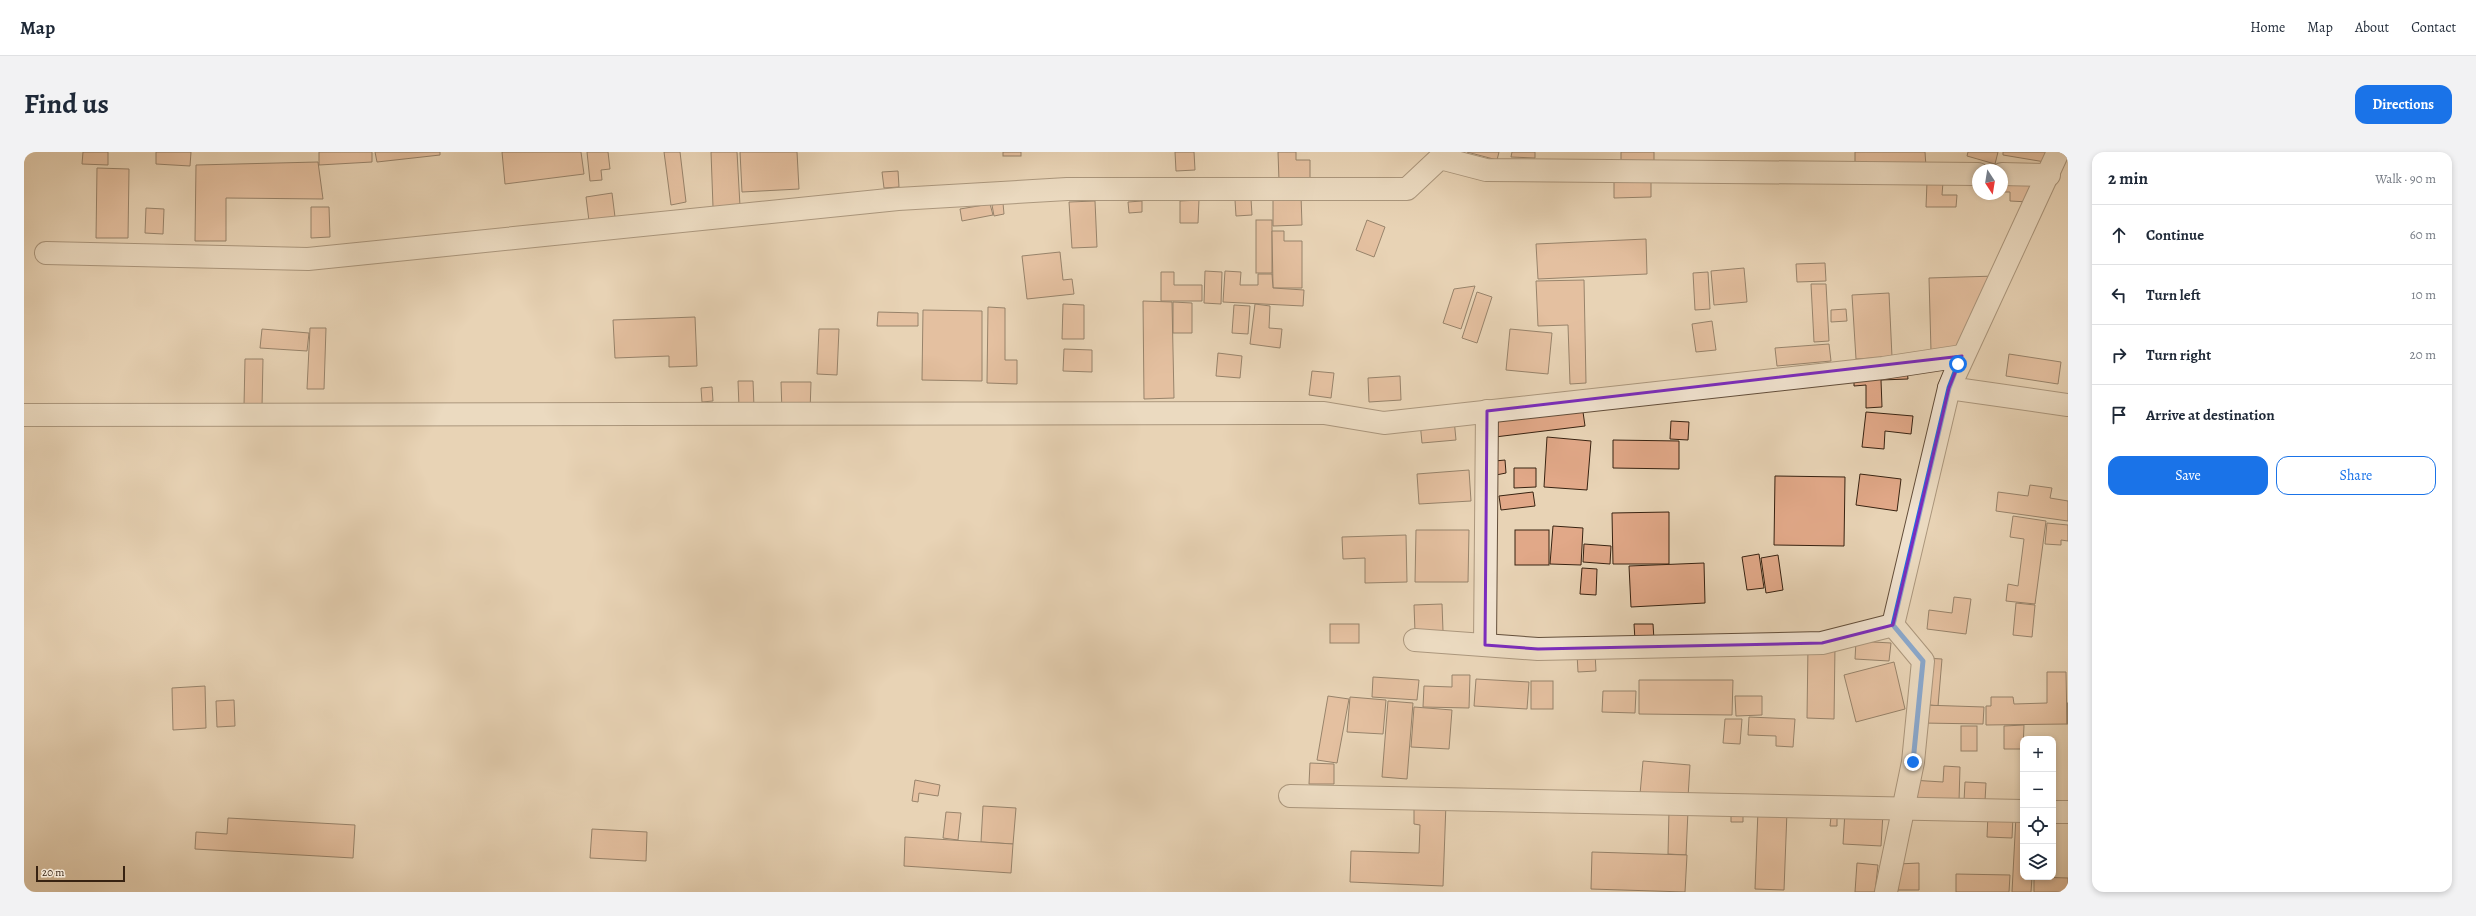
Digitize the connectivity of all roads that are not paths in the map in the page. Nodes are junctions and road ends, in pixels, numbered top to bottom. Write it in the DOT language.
graph roads {
  1 [pos="2058,152"];
  2 [pos="1441,155"];
  3 [pos="1972,174"];
  4 [pos="2008,174"];
  5 [pos="2049,175"];
  6 [pos="46,253"];
  7 [pos="1962,356"];
  8 [pos="1949,388"];
  9 [pos="2068,405"];
  10 [pos="1487,411"];
  11 [pos="24,415"];
  12 [pos="1893,625"];
  13 [pos="1415,640"];
  14 [pos="1485,645"];
  15 [pos="1290,796"];
  16 [pos="1903,808"];
  17 [pos="2020,811"];
  18 [pos="2056,812"];
  19 [pos="2068,812"];
  20 [pos="1886,892"];
  1 -- 5 [label="street"];
  2 -- 3 [label="street"];
  2 -- 6 [label="street"];
  4 -- 5 [label="street"];
  5 -- 7 [label="street"];
  7 -- 8 [label="street"];
  7 -- 10 [label="street"];
  8 -- 9 [label="street"];
  8 -- 12 [label="street"];
  10 -- 11 [label="street"];
  10 -- 14 [label="street"];
  12 -- 14 [label="street"];
  12 -- 16 [label="street"];
  13 -- 14 [label="street"];
  15 -- 16 [label="street"];
  16 -- 17 [label="street"];
  16 -- 20 [label="street"];
  18 -- 19 [label="street"];
}
